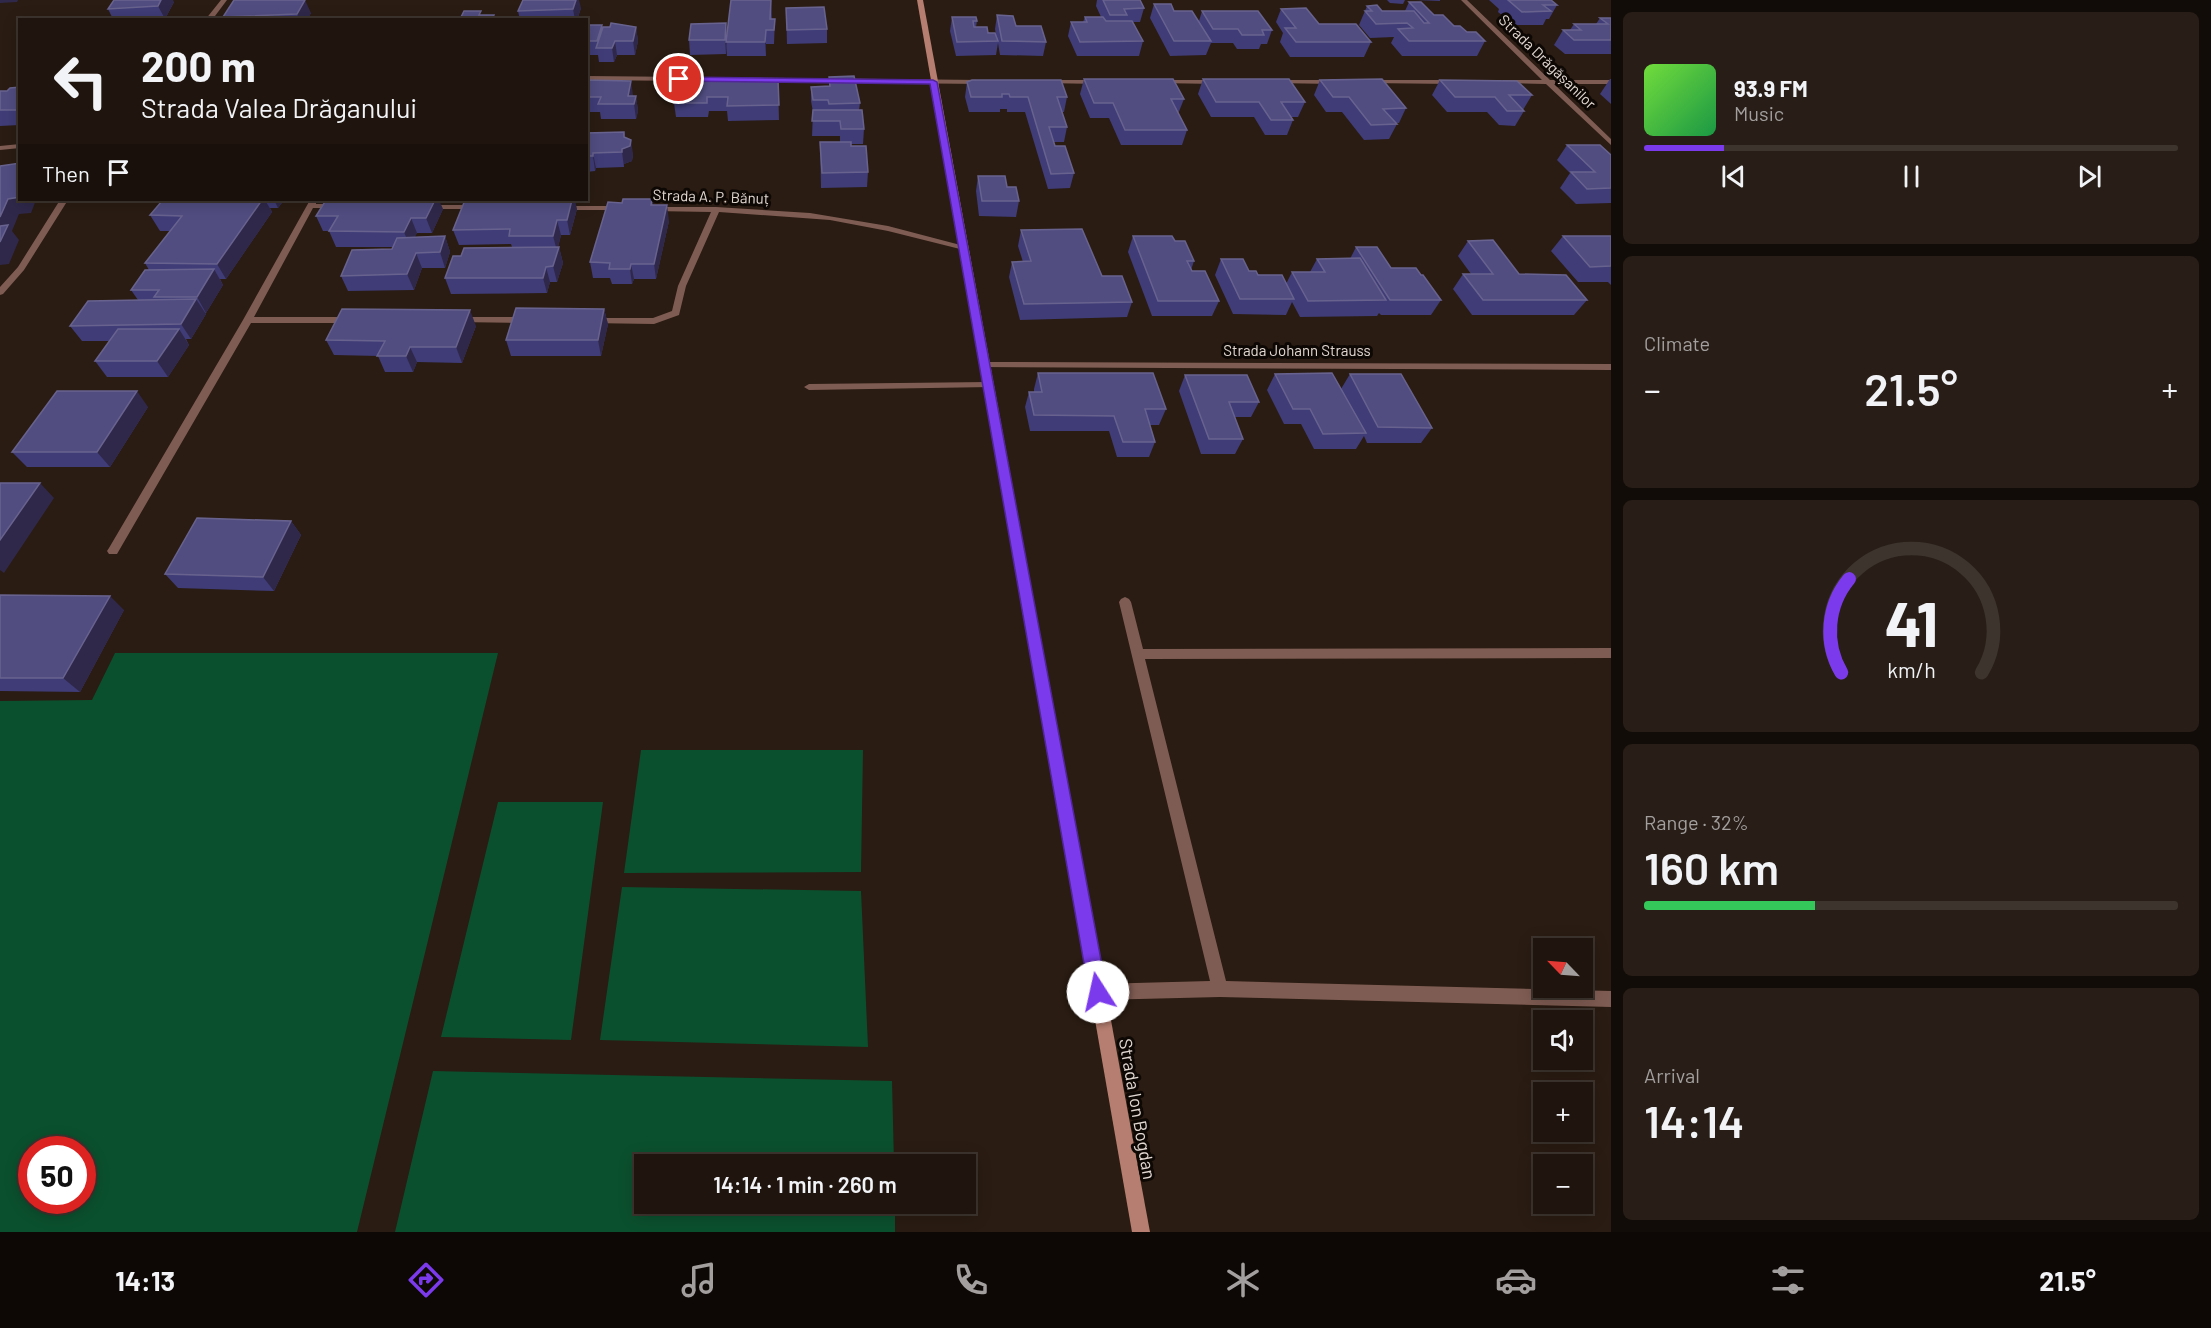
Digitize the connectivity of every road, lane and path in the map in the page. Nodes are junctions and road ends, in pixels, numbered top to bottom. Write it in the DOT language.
graph roads {
  1 [pos="224,0"];
  2 [pos="920,0"];
  3 [pos="1464,0"];
  4 [pos="210,18"];
  5 [pos="588,78"];
  6 [pos="933,82"];
  7 [pos="993,82"];
  8 [pos="1040,82"];
  9 [pos="1110,82"];
  10 [pos="1146,82"];
  11 [pos="1228,82"];
  12 [pos="1264,82"];
  13 [pos="1347,82"];
  14 [pos="1358,82"];
  15 [pos="1465,82"];
  16 [pos="1500,82"];
  17 [pos="1547,82"];
  18 [pos="1611,82"];
  19 [pos="1611,143"];
  20 [pos="18,146"];
  21 [pos="0,148"];
  22 [pos="63,201"];
  23 [pos="312,203"];
  24 [pos="346,206"];
  25 [pos="417,207"];
  26 [pos="489,207"];
  27 [pos="549,208"];
  28 [pos="632,208"];
  29 [pos="644,208"];
  30 [pos="716,209"];
  31 [pos="964,247"];
  32 [pos="0,292"];
  33 [pos="248,320"];
  34 [pos="367,320"];
  35 [pos="451,320"];
  36 [pos="534,320"];
  37 [pos="582,321"];
  38 [pos="984,365"];
  39 [pos="1611,367"];
  40 [pos="988,386"];
  41 [pos="809,387"];
  42 [pos="113,551"];
  43 [pos="1125,602"];
  44 [pos="1611,653"];
  45 [pos="1137,654"];
  46 [pos="1220,989"];
  47 [pos="1098,992"];
  48 [pos="1611,999"];
  49 [pos="1141,1232"];
  1 -- 4 [label="street"];
  2 -- 6 [label="main road, Strada Ion Bogdan"];
  3 -- 17 [label="street, Strada Drăgășanilor"];
  5 -- 6 [label="street"];
  6 -- 7 [label="street"];
  6 -- 31 [label="main road, Strada Ion Bogdan"];
  8 -- 9 [label="street"];
  10 -- 11 [label="street"];
  12 -- 13 [label="street"];
  14 -- 15 [label="street"];
  16 -- 17 [label="street"];
  17 -- 18 [label="street"];
  17 -- 19 [label="street, Strada Drăgășanilor"];
  20 -- 21 [label="street"];
  22 -- 32 [label="street"];
  23 -- 24 [label="street"];
  23 -- 33 [label="street"];
  25 -- 26 [label="street"];
  27 -- 28 [label="street, Strada A. P. Bănuț"];
  29 -- 30 [label="street, Strada A. P. Bănuț"];
  30 -- 31 [label="street, Strada A. P. Bănuț"];
  30 -- 37 [label="street"];
  31 -- 38 [label="main road, Strada Ion Bogdan"];
  33 -- 34 [label="street"];
  33 -- 42 [label="street"];
  35 -- 36 [label="street"];
  38 -- 39 [label="street, Strada Johann Strauss"];
  38 -- 40 [label="main road, Strada Ion Bogdan"];
  40 -- 41 [label="street"];
  40 -- 47 [label="main road, Strada Ion Bogdan"];
  43 -- 45 [label="street"];
  44 -- 45 [label="street"];
  45 -- 46 [label="street"];
  46 -- 47 [label="street"];
  46 -- 48 [label="street"];
  47 -- 49 [label="main road, Strada Ion Bogdan"];
}
